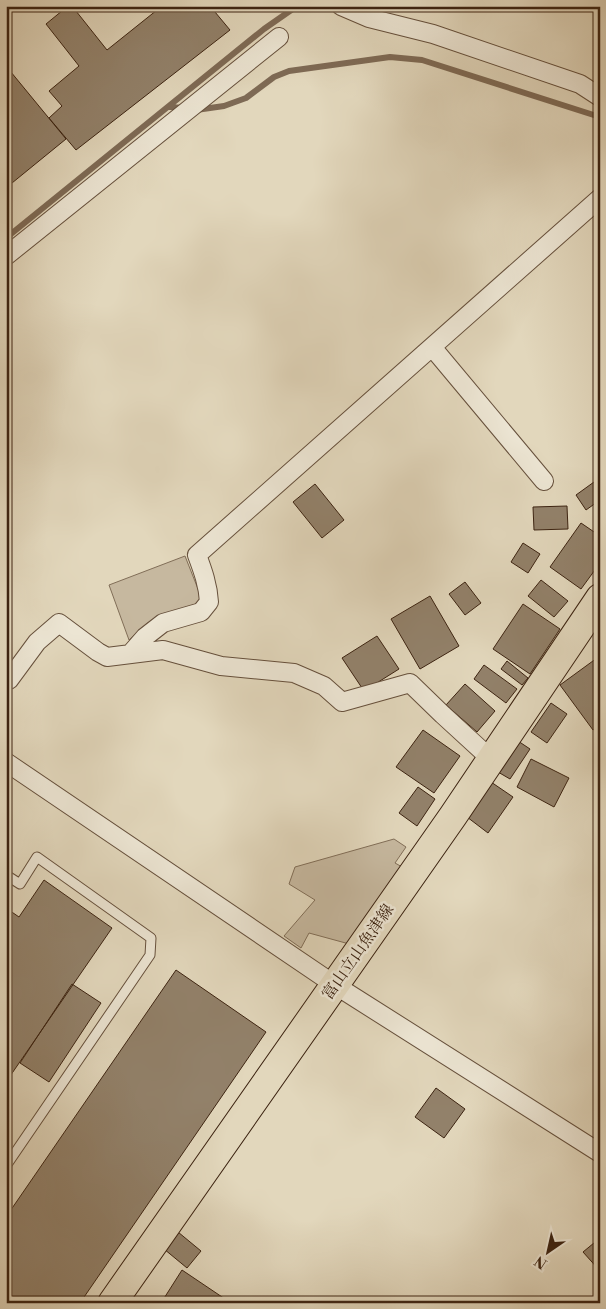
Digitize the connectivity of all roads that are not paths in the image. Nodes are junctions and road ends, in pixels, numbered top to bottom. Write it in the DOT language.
graph roads {
  1 [pos="341,6"];
  2 [pos="279,37"];
  3 [pos="600,98"];
  4 [pos="600,198"];
  5 [pos="6,256"];
  6 [pos="432,347"];
  7 [pos="544,481"];
  8 [pos="600,598"];
  9 [pos="131,653"];
  10 [pos="6,677"];
  11 [pos="491,759"];
  12 [pos="6,762"];
  13 [pos="6,874"];
  14 [pos="335,985"];
  15 [pos="597,1145"];
  16 [pos="6,1166"];
  17 [pos="112,1303"];
  1 -- 3 [label="street"];
  2 -- 5 [label="street"];
  4 -- 6 [label="street"];
  6 -- 7 [label="street"];
  6 -- 9 [label="street"];
  8 -- 11 [label="main road, 富山立山魚津線"];
  9 -- 10 [label="street"];
  9 -- 11 [label="street"];
  11 -- 14 [label="main road, 富山立山魚津線"];
  12 -- 14 [label="street"];
  13 -- 16 [label="lane"];
  14 -- 15 [label="street"];
  14 -- 17 [label="main road, 富山立山魚津線"];
}
